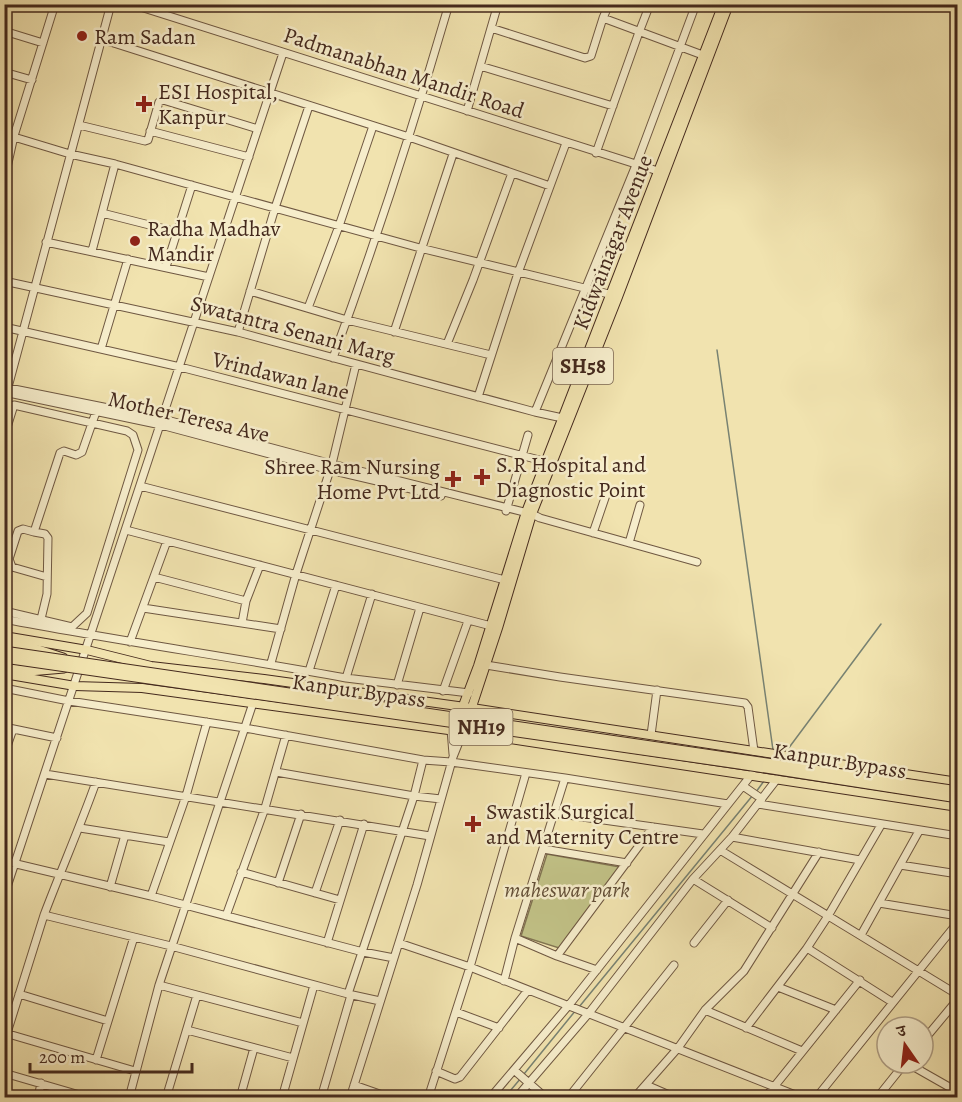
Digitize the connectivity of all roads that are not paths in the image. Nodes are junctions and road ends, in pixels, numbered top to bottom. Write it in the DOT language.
graph roads {
  1 [pos="55,4"];
  2 [pos="111,4"];
  3 [pos="131,4"];
  4 [pos="449,4"];
  5 [pos="498,4"];
  6 [pos="609,4"];
  7 [pos="650,4"];
  8 [pos="696,4"];
  9 [pos="723,4"];
  10 [pos="729,4"];
  11 [pos="603,18"];
  12 [pos="491,28"];
  13 [pos="4,32"];
  14 [pos="639,32"];
  15 [pos="101,39"];
  16 [pos="43,43"];
  17 [pos="679,48"];
  18 [pos="283,52"];
  19 [pos="706,56"];
  20 [pos="480,66"];
  21 [pos="4,72"];
  22 [pos="32,80"];
  23 [pos="269,93"];
  24 [pos="422,97"];
  25 [pos="309,106"];
  26 [pos="613,106"];
  27 [pos="467,111"];
  28 [pos="79,125"];
  29 [pos="373,126"];
  30 [pos="258,129"];
  31 [pos="150,131"];
  32 [pos="4,134"];
  33 [pos="14,136"];
  34 [pos="409,137"];
  35 [pos="566,143"];
  36 [pos="596,153"];
  37 [pos="70,154"];
  38 [pos="453,154"];
  39 [pos="249,157"];
  40 [pos="115,164"];
  41 [pos="636,165"];
  42 [pos="512,173"];
  43 [pos="662,173"];
  44 [pos="4,181"];
  45 [pos="192,185"];
  46 [pos="550,186"];
  47 [pos="236,197"];
  48 [pos="275,208"];
  49 [pos="102,213"];
  50 [pos="339,226"];
  51 [pos="177,232"];
  52 [pos="377,237"];
  53 [pos="46,242"];
  54 [pos="420,249"];
  55 [pos="93,251"];
  56 [pos="128,259"];
  57 [pos="478,262"];
  58 [pos="166,267"];
  59 [pos="518,273"];
  60 [pos="209,277"];
  61 [pos="4,281"];
  62 [pos="35,287"];
  63 [pos="586,288"];
  64 [pos="250,291"];
  65 [pos="615,296"];
  66 [pos="116,305"];
  67 [pos="308,308"];
  68 [pos="347,320"];
  69 [pos="195,321"];
  70 [pos="4,327"];
  71 [pos="24,332"];
  72 [pos="238,332"];
  73 [pos="394,332"];
  74 [pos="447,344"];
  75 [pos="101,350"];
  76 [pos="491,355"];
  77 [pos="333,358"];
  78 [pos="356,364"];
  79 [pos="180,367"];
  80 [pos="6,390"];
  81 [pos="478,397"];
  82 [pos="4,402"];
  83 [pos="97,409"];
  84 [pos="346,410"];
  85 [pos="535,412"];
  86 [pos="567,419"];
  87 [pos="162,422"];
  88 [pos="93,423"];
  89 [pos="528,435"];
  90 [pos="4,437"];
  91 [pos="521,455"];
  92 [pos="547,462"];
  93 [pos="331,467"];
  94 [pos="140,486"];
  95 [pos="607,492"];
  96 [pos="640,505"];
  97 [pos="506,510"];
  98 [pos="531,516"];
  99 [pos="126,530"];
  100 [pos="311,531"];
  101 [pos="34,532"];
  102 [pos="592,533"];
  103 [pos="167,541"];
  104 [pos="629,543"];
  105 [pos="697,562"];
  106 [pos="260,565"];
  107 [pos="296,574"];
  108 [pos="154,577"];
  109 [pos="47,578"];
  110 [pos="505,580"];
  111 [pos="336,585"];
  112 [pos="372,594"];
  113 [pos="246,601"];
  114 [pos="143,608"];
  115 [pos="420,608"];
  116 [pos="4,611"];
  117 [pos="4,619"];
  118 [pos="41,620"];
  119 [pos="468,621"];
  120 [pos="242,623"];
  121 [pos="494,627"];
  122 [pos="281,629"];
  123 [pos="4,636"];
  124 [pos="91,636"];
  125 [pos="130,642"];
  126 [pos="4,644"];
  127 [pos="87,650"];
  128 [pos="4,651"];
  129 [pos="4,658"];
  130 [pos="75,663"];
  131 [pos="271,663"];
  132 [pos="486,665"];
  133 [pos="4,668"];
  134 [pos="64,668"];
  135 [pos="309,671"];
  136 [pos="4,674"];
  137 [pos="346,678"];
  138 [pos="397,685"];
  139 [pos="75,686"];
  140 [pos="4,688"];
  141 [pos="657,690"];
  142 [pos="443,691"];
  143 [pos="469,693"];
  144 [pos="69,701"];
  145 [pos="253,703"];
  146 [pos="468,707"];
  147 [pos="207,722"];
  148 [pos="4,727"];
  149 [pos="245,728"];
  150 [pos="13,729"];
  151 [pos="451,730"];
  152 [pos="463,732"];
  153 [pos="286,735"];
  154 [pos="651,735"];
  155 [pos="57,738"];
  156 [pos="754,751"];
  157 [pos="4,755"];
  158 [pos="452,759"];
  159 [pos="423,760"];
  160 [pos="276,772"];
  161 [pos="526,773"];
  162 [pos="45,774"];
  163 [pos="755,775"];
  164 [pos="565,778"];
  165 [pos="774,778"];
  166 [pos="96,782"];
  167 [pos="957,782"];
  168 [pos="745,787"];
  169 [pos="957,791"];
  170 [pos="186,796"];
  171 [pos="414,796"];
  172 [pos="957,798"];
  173 [pos="441,799"];
  174 [pos="758,799"];
  175 [pos="220,801"];
  176 [pos="728,804"];
  177 [pos="957,807"];
  178 [pos="265,808"];
  179 [pos="554,813"];
  180 [pos="301,814"];
  181 [pos="340,820"];
  182 [pos="364,824"];
  183 [pos="881,825"];
  184 [pos="653,827"];
  185 [pos="80,828"];
  186 [pos="402,831"];
  187 [pos="919,831"];
  188 [pos="703,834"];
  189 [pos="125,835"];
  190 [pos="430,836"];
  191 [pos="957,836"];
  192 [pos="732,837"];
  193 [pos="169,842"];
  194 [pos="543,849"];
  195 [pos="720,850"];
  196 [pos="819,852"];
  197 [pos="860,860"];
  198 [pos="4,861"];
  199 [pos="627,863"];
  200 [pos="14,864"];
  201 [pos="900,865"];
  202 [pos="241,872"];
  203 [pos="59,874"];
  204 [pos="957,874"];
  205 [pos="693,879"];
  206 [pos="278,883"];
  207 [pos="110,887"];
  208 [pos="315,893"];
  209 [pos="794,894"];
  210 [pos="4,896"];
  211 [pos="151,896"];
  212 [pos="340,900"];
  213 [pos="728,900"];
  214 [pos="879,903"];
  215 [pos="184,905"];
  216 [pos="44,915"];
  217 [pos="226,916"];
  218 [pos="828,916"];
  219 [pos="957,916"];
  220 [pos="957,922"];
  221 [pos="772,928"];
  222 [pos="861,935"];
  223 [pos="134,937"];
  224 [pos="515,938"];
  225 [pos="327,943"];
  226 [pos="399,943"];
  227 [pos="694,943"];
  228 [pos="171,946"];
  229 [pos="807,948"];
  230 [pos="363,952"];
  231 [pos="557,956"];
  232 [pos="394,958"];
  233 [pos="674,965"];
  234 [pos="470,967"];
  235 [pos="597,970"];
  236 [pos="920,970"];
  237 [pos="860,980"];
  238 [pos="504,981"];
  239 [pos="159,985"];
  240 [pos="314,985"];
  241 [pos="778,987"];
  242 [pos="528,990"];
  243 [pos="19,994"];
  244 [pos="197,995"];
  245 [pos="350,995"];
  246 [pos="957,997"];
  247 [pos="380,1001"];
  248 [pos="892,1002"];
  249 [pos="572,1006"];
  250 [pos="705,1010"];
  251 [pos="836,1010"];
  252 [pos="456,1012"];
  253 [pos="588,1013"];
  254 [pos="108,1021"];
  255 [pos="303,1023"];
  256 [pos="935,1025"];
  257 [pos="625,1027"];
  258 [pos="499,1028"];
  259 [pos="746,1028"];
  260 [pos="186,1030"];
  261 [pos="6,1033"];
  262 [pos="254,1048"];
  263 [pos="678,1048"];
  264 [pos="802,1051"];
  265 [pos="293,1058"];
  266 [pos="96,1060"];
  267 [pos="135,1071"];
  268 [pos="436,1071"];
  269 [pos="515,1071"];
  270 [pos="4,1072"];
  271 [pos="896,1075"];
  272 [pos="927,1075"];
  273 [pos="527,1082"];
  274 [pos="42,1083"];
  275 [pos="354,1085"];
  276 [pos="646,1085"];
  277 [pos="775,1086"];
  278 [pos="957,1092"];
  279 [pos="377,1095"];
  280 [pos="38,1098"];
  281 [pos="90,1098"];
  282 [pos="129,1098"];
  283 [pos="166,1098"];
  284 [pos="240,1098"];
  285 [pos="282,1098"];
  286 [pos="321,1098"];
  287 [pos="350,1098"];
  288 [pos="391,1098"];
  289 [pos="428,1098"];
  290 [pos="490,1098"];
  291 [pos="516,1098"];
  292 [pos="546,1098"];
  293 [pos="568,1098"];
  294 [pos="634,1098"];
  295 [pos="676,1098"];
  296 [pos="765,1098"];
  297 [pos="804,1098"];
  298 [pos="816,1098"];
  299 [pos="877,1098"];
  1 -- 16 [label="street"];
  2 -- 15 [label="street"];
  3 -- 18 [label="street, Padmanabhan Mandir Road"];
  4 -- 24 [label="street"];
  5 -- 12 [label="street"];
  6 -- 11 [label="street"];
  7 -- 14 [label="street"];
  8 -- 17 [label="street"];
  9 -- 19 [label="main road, Kidwainagar Avenue / SH58"];
  10 -- 19 [label="main road, Kidwainagar Avenue / SH58"];
  11 -- 12 [label="street"];
  11 -- 14 [label="street"];
  12 -- 20 [label="street"];
  13 -- 16 [label="street"];
  14 -- 17 [label="street"];
  14 -- 26 [label="street"];
  15 -- 23 [label="street"];
  15 -- 28 [label="street"];
  16 -- 22 [label="street"];
  17 -- 19 [label="street"];
  17 -- 41 [label="street"];
  18 -- 23 [label="street"];
  18 -- 24 [label="street, Padmanabhan Mandir Road"];
  19 -- 43 [label="main road, Kidwainagar Avenue / SH58"];
  20 -- 26 [label="street"];
  20 -- 27 [label="street"];
  21 -- 22 [label="street"];
  22 -- 33 [label="street"];
  23 -- 25 [label="street"];
  23 -- 30 [label="street"];
  24 -- 27 [label="street, Padmanabhan Mandir Road"];
  24 -- 34 [label="street"];
  25 -- 29 [label="street"];
  25 -- 48 [label="street"];
  26 -- 36 [label="street"];
  27 -- 35 [label="street, Padmanabhan Mandir Road"];
  28 -- 31 [label="street"];
  28 -- 37 [label="street"];
  29 -- 34 [label="street"];
  29 -- 50 [label="street"];
  30 -- 31 [label="street"];
  30 -- 39 [label="street"];
  31 -- 39 [label="street"];
  32 -- 33 [label="street"];
  33 -- 37 [label="street"];
  33 -- 44 [label="street"];
  34 -- 38 [label="street"];
  34 -- 52 [label="street"];
  35 -- 36 [label="street, Padmanabhan Mandir Road"];
  35 -- 46 [label="street"];
  36 -- 41 [label="street, Padmanabhan Mandir Road"];
  37 -- 40 [label="street"];
  37 -- 53 [label="street"];
  38 -- 42 [label="street"];
  38 -- 54 [label="street"];
  39 -- 47 [label="street"];
  40 -- 45 [label="street"];
  40 -- 49 [label="street"];
  41 -- 43 [label="street, Padmanabhan Mandir Road"];
  41 -- 63 [label="street"];
  42 -- 46 [label="street"];
  42 -- 57 [label="street"];
  43 -- 65 [label="main road, Kidwainagar Avenue / SH58"];
  45 -- 47 [label="street"];
  45 -- 51 [label="street"];
  46 -- 59 [label="street"];
  47 -- 48 [label="street"];
  47 -- 60 [label="street"];
  48 -- 50 [label="street"];
  48 -- 64 [label="street"];
  49 -- 51 [label="street"];
  49 -- 55 [label="street"];
  50 -- 52 [label="street"];
  50 -- 67 [label="street"];
  51 -- 58 [label="street"];
  52 -- 54 [label="street"];
  52 -- 68 [label="street"];
  53 -- 55 [label="street"];
  53 -- 62 [label="street"];
  54 -- 57 [label="street"];
  54 -- 73 [label="street"];
  55 -- 56 [label="street"];
  56 -- 58 [label="street"];
  56 -- 66 [label="street"];
  57 -- 59 [label="street"];
  57 -- 74 [label="street"];
  58 -- 60 [label="street"];
  59 -- 63 [label="street"];
  59 -- 76 [label="street"];
  60 -- 69 [label="street"];
  61 -- 62 [label="street, Swatantra Senani Marg"];
  62 -- 66 [label="street, Swatantra Senani Marg"];
  62 -- 71 [label="street"];
  63 -- 65 [label="street"];
  63 -- 85 [label="street"];
  64 -- 67 [label="street"];
  64 -- 72 [label="street"];
  65 -- 86 [label="main road, Kidwainagar Avenue / SH58"];
  66 -- 69 [label="street, Swatantra Senani Marg"];
  66 -- 75 [label="street"];
  67 -- 68 [label="street"];
  68 -- 73 [label="street"];
  68 -- 77 [label="street"];
  69 -- 72 [label="street, Swatantra Senani Marg"];
  69 -- 79 [label="street"];
  70 -- 71 [label="street, Vrindawan lane"];
  71 -- 75 [label="street, Vrindawan lane"];
  71 -- 80 [label="street"];
  72 -- 77 [label="street, Swatantra Senani Marg"];
  73 -- 74 [label="street"];
  74 -- 76 [label="street"];
  75 -- 79 [label="street, Vrindawan lane"];
  76 -- 81 [label="street"];
  77 -- 78 [label="street, Swatantra Senani Marg"];
  78 -- 81 [label="street, Swatantra Senani Marg"];
  78 -- 84 [label="street"];
  79 -- 84 [label="street, Vrindawan lane"];
  79 -- 87 [label="street"];
  80 -- 82 [label="street"];
  80 -- 83 [label="street"];
  81 -- 85 [label="street, Swatantra Senani Marg"];
  83 -- 87 [label="street"];
  83 -- 88 [label="street"];
  84 -- 91 [label="street, Vrindawan lane"];
  84 -- 93 [label="street"];
  85 -- 86 [label="street, Swatantra Senani Marg"];
  86 -- 92 [label="main road, Kidwainagar Avenue / SH58"];
  86 -- 98 [label="main road, Kidwainagar Avenue / SH58"];
  87 -- 93 [label="street"];
  87 -- 94 [label="street"];
  88 -- 90 [label="street"];
  88 -- 101 [label="street"];
  88 -- 118 [label="street"];
  89 -- 91 [label="street"];
  91 -- 92 [label="street, Vrindawan lane"];
  91 -- 97 [label="street"];
  92 -- 98 [label="main road, Kidwainagar Avenue / SH58"];
  93 -- 97 [label="street"];
  93 -- 100 [label="street"];
  94 -- 99 [label="street"];
  94 -- 100 [label="street"];
  95 -- 102 [label="street"];
  96 -- 104 [label="street"];
  97 -- 98 [label="street"];
  98 -- 102 [label="street"];
  98 -- 110 [label="main road, Kidwainagar Avenue / SH58"];
  98 -- 121 [label="main road, Kidwainagar Avenue / SH58"];
  99 -- 103 [label="street"];
  99 -- 124 [label="street"];
  100 -- 107 [label="street"];
  100 -- 110 [label="street"];
  101 -- 109 [label="street"];
  101 -- 109 [label="street"];
  102 -- 104 [label="street"];
  103 -- 106 [label="street"];
  103 -- 108 [label="street"];
  104 -- 105 [label="street"];
  106 -- 107 [label="street"];
  106 -- 113 [label="street"];
  107 -- 111 [label="street"];
  107 -- 122 [label="street"];
  108 -- 113 [label="street"];
  108 -- 114 [label="street"];
  109 -- 118 [label="street"];
  110 -- 121 [label="main road, Kidwainagar Avenue / SH58"];
  111 -- 112 [label="street"];
  111 -- 135 [label="street"];
  112 -- 115 [label="street"];
  112 -- 137 [label="street"];
  113 -- 120 [label="street"];
  114 -- 120 [label="street"];
  114 -- 125 [label="street"];
  115 -- 119 [label="street"];
  115 -- 138 [label="street"];
  116 -- 118 [label="street"];
  117 -- 124 [label="street"];
  119 -- 121 [label="street"];
  119 -- 142 [label="street"];
  120 -- 122 [label="street"];
  121 -- 132 [label="main road, Kidwainagar Avenue / SH58"];
  121 -- 143 [label="main road, Kidwainagar Avenue / SH58"];
  122 -- 131 [label="street"];
  123 -- 127 [label="main road"];
  124 -- 125 [label="street"];
  124 -- 127 [label="street"];
  125 -- 131 [label="street"];
  126 -- 130 [label="highway, bridge"];
  127 -- 139 [label="street"];
  127 -- 146 [label="main road"];
  128 -- 130 [label="highway, Kanpur Bypass / NH19, bridge"];
  129 -- 134 [label="highway, Kanpur Bypass / NH19, bridge"];
  130 -- 169 [label="highway, Kanpur Bypass / NH19, bridge"];
  131 -- 135 [label="street"];
  132 -- 141 [label="street"];
  132 -- 146 [label="main road, Kidwainagar Avenue / SH58"];
  133 -- 134 [label="highway"];
  134 -- 172 [label="highway, Kanpur Bypass / NH19, bridge"];
  135 -- 137 [label="street"];
  136 -- 139 [label="main road"];
  137 -- 138 [label="street"];
  138 -- 142 [label="street"];
  139 -- 144 [label="street"];
  139 -- 145 [label="main road"];
  140 -- 144 [label="street"];
  141 -- 154 [label="street"];
  141 -- 156 [label="street"];
  142 -- 143 [label="street"];
  143 -- 146 [label="main road, Kidwainagar Avenue / SH58"];
  144 -- 147 [label="street"];
  144 -- 155 [label="street"];
  145 -- 149 [label="street"];
  145 -- 151 [label="main road"];
  146 -- 151 [label="main road, Kidwainagar Avenue / SH58"];
  146 -- 152 [label="main road, Kidwainagar Avenue / SH58"];
  146 -- 154 [label="main road"];
  147 -- 149 [label="street"];
  147 -- 170 [label="street"];
  148 -- 150 [label="street"];
  149 -- 153 [label="street"];
  149 -- 175 [label="street"];
  150 -- 155 [label="street"];
  150 -- 157 [label="street"];
  151 -- 152 [label="main road"];
  151 -- 158 [label="street"];
  152 -- 158 [label="street"];
  152 -- 163 [label="main road"];
  153 -- 159 [label="street"];
  153 -- 160 [label="street"];
  154 -- 156 [label="main road"];
  155 -- 162 [label="street"];
  156 -- 167 [label="main road"];
  158 -- 159 [label="street"];
  158 -- 161 [label="street"];
  158 -- 173 [label="street"];
  159 -- 171 [label="street"];
  160 -- 171 [label="street"];
  160 -- 178 [label="street"];
  161 -- 164 [label="street"];
  161 -- 234 [label="street"];
  162 -- 166 [label="street"];
  162 -- 200 [label="street"];
  163 -- 165 [label="main road"];
  163 -- 168 [label="street"];
  164 -- 176 [label="street"];
  164 -- 179 [label="street"];
  165 -- 174 [label="street"];
  165 -- 177 [label="main road"];
  166 -- 170 [label="street"];
  166 -- 185 [label="street"];
  168 -- 174 [label="street"];
  168 -- 176 [label="street"];
  170 -- 175 [label="street"];
  170 -- 193 [label="street"];
  171 -- 173 [label="street"];
  171 -- 186 [label="street"];
  173 -- 190 [label="street"];
  174 -- 183 [label="street"];
  174 -- 192 [label="street"];
  175 -- 178 [label="street"];
  175 -- 215 [label="street"];
  176 -- 188 [label="street"];
  178 -- 180 [label="street"];
  178 -- 202 [label="street"];
  179 -- 184 [label="street"];
  179 -- 194 [label="street"];
  180 -- 181 [label="street"];
  180 -- 206 [label="street"];
  181 -- 182 [label="street"];
  181 -- 208 [label="street"];
  182 -- 186 [label="street"];
  182 -- 212 [label="street"];
  183 -- 187 [label="street"];
  183 -- 197 [label="street"];
  184 -- 188 [label="street"];
  184 -- 199 [label="street"];
  185 -- 189 [label="street"];
  185 -- 203 [label="street"];
  186 -- 190 [label="street"];
  186 -- 230 [label="street"];
  187 -- 191 [label="street"];
  187 -- 201 [label="street"];
  188 -- 235 [label="street"];
  189 -- 193 [label="street"];
  189 -- 207 [label="street"];
  190 -- 226 [label="street"];
  192 -- 195 [label="street"];
  192 -- 196 [label="street"];
  193 -- 211 [label="street"];
  194 -- 199 [label="street"];
  194 -- 224 [label="street"];
  195 -- 205 [label="street"];
  195 -- 209 [label="street"];
  196 -- 197 [label="street"];
  196 -- 209 [label="street"];
  197 -- 218 [label="street"];
  198 -- 200 [label="street"];
  199 -- 231 [label="street"];
  200 -- 203 [label="street"];
  200 -- 210 [label="street"];
  201 -- 204 [label="street"];
  201 -- 214 [label="street"];
  202 -- 206 [label="street"];
  202 -- 217 [label="street"];
  203 -- 207 [label="street"];
  203 -- 216 [label="street"];
  205 -- 213 [label="street"];
  205 -- 253 [label="street"];
  206 -- 208 [label="street"];
  207 -- 211 [label="street"];
  208 -- 212 [label="street"];
  209 -- 218 [label="street"];
  209 -- 221 [label="street"];
  211 -- 215 [label="street"];
  212 -- 225 [label="street"];
  213 -- 221 [label="street"];
  213 -- 227 [label="street"];
  214 -- 219 [label="street"];
  214 -- 222 [label="street"];
  215 -- 217 [label="street"];
  215 -- 228 [label="street"];
  216 -- 223 [label="street"];
  216 -- 243 [label="street"];
  217 -- 225 [label="street"];
  218 -- 222 [label="street"];
  218 -- 229 [label="street"];
  220 -- 236 [label="street"];
  221 -- 250 [label="street"];
  222 -- 236 [label="street"];
  223 -- 228 [label="street"];
  223 -- 254 [label="street"];
  224 -- 231 [label="street"];
  224 -- 238 [label="street"];
  225 -- 230 [label="street"];
  226 -- 232 [label="street"];
  226 -- 234 [label="street"];
  228 -- 239 [label="street"];
  228 -- 240 [label="street"];
  229 -- 237 [label="street"];
  229 -- 241 [label="street"];
  230 -- 232 [label="street"];
  230 -- 245 [label="street"];
  231 -- 235 [label="street"];
  232 -- 247 [label="street"];
  233 -- 257 [label="street"];
  234 -- 238 [label="street"];
  234 -- 252 [label="street"];
  235 -- 249 [label="street"];
  236 -- 246 [label="street"];
  236 -- 248 [label="street"];
  237 -- 248 [label="street"];
  237 -- 251 [label="street"];
  238 -- 242 [label="street"];
  239 -- 244 [label="street"];
  239 -- 267 [label="street"];
  240 -- 245 [label="street"];
  240 -- 255 [label="street"];
  241 -- 251 [label="street"];
  241 -- 259 [label="street"];
  242 -- 249 [label="street"];
  242 -- 258 [label="street"];
  243 -- 254 [label="street"];
  243 -- 261 [label="street"];
  244 -- 255 [label="street"];
  244 -- 260 [label="street"];
  245 -- 247 [label="street"];
  245 -- 286 [label="street"];
  246 -- 256 [label="street"];
  247 -- 275 [label="street"];
  248 -- 298 [label="street"];
  249 -- 253 [label="street"];
  249 -- 269 [label="street"];
  250 -- 259 [label="street"];
  250 -- 263 [label="street"];
  251 -- 264 [label="street"];
  252 -- 258 [label="street"];
  252 -- 268 [label="street"];
  253 -- 257 [label="street"];
  253 -- 273 [label="street"];
  254 -- 266 [label="street"];
  255 -- 265 [label="street"];
  257 -- 263 [label="street"];
  257 -- 293 [label="street"];
  258 -- 268 [label="street"];
  259 -- 264 [label="street"];
  260 -- 262 [label="street"];
  260 -- 283 [label="street"];
  261 -- 266 [label="street"];
  262 -- 265 [label="street"];
  262 -- 284 [label="street"];
  263 -- 276 [label="street"];
  263 -- 277 [label="street"];
  264 -- 277 [label="street"];
  265 -- 285 [label="street"];
  266 -- 267 [label="street"];
  267 -- 282 [label="street"];
  268 -- 289 [label="street"];
  269 -- 273 [label="street"];
  269 -- 290 [label="street"];
  270 -- 274 [label="street"];
  271 -- 299 [label="street"];
  272 -- 278 [label="street"];
  273 -- 291 [label="street"];
  273 -- 292 [label="street"];
  274 -- 280 [label="street"];
  274 -- 281 [label="street"];
  275 -- 279 [label="street"];
  275 -- 287 [label="street"];
  276 -- 294 [label="street"];
  276 -- 295 [label="street"];
  277 -- 296 [label="street"];
  277 -- 297 [label="street"];
  279 -- 288 [label="street"];
}
